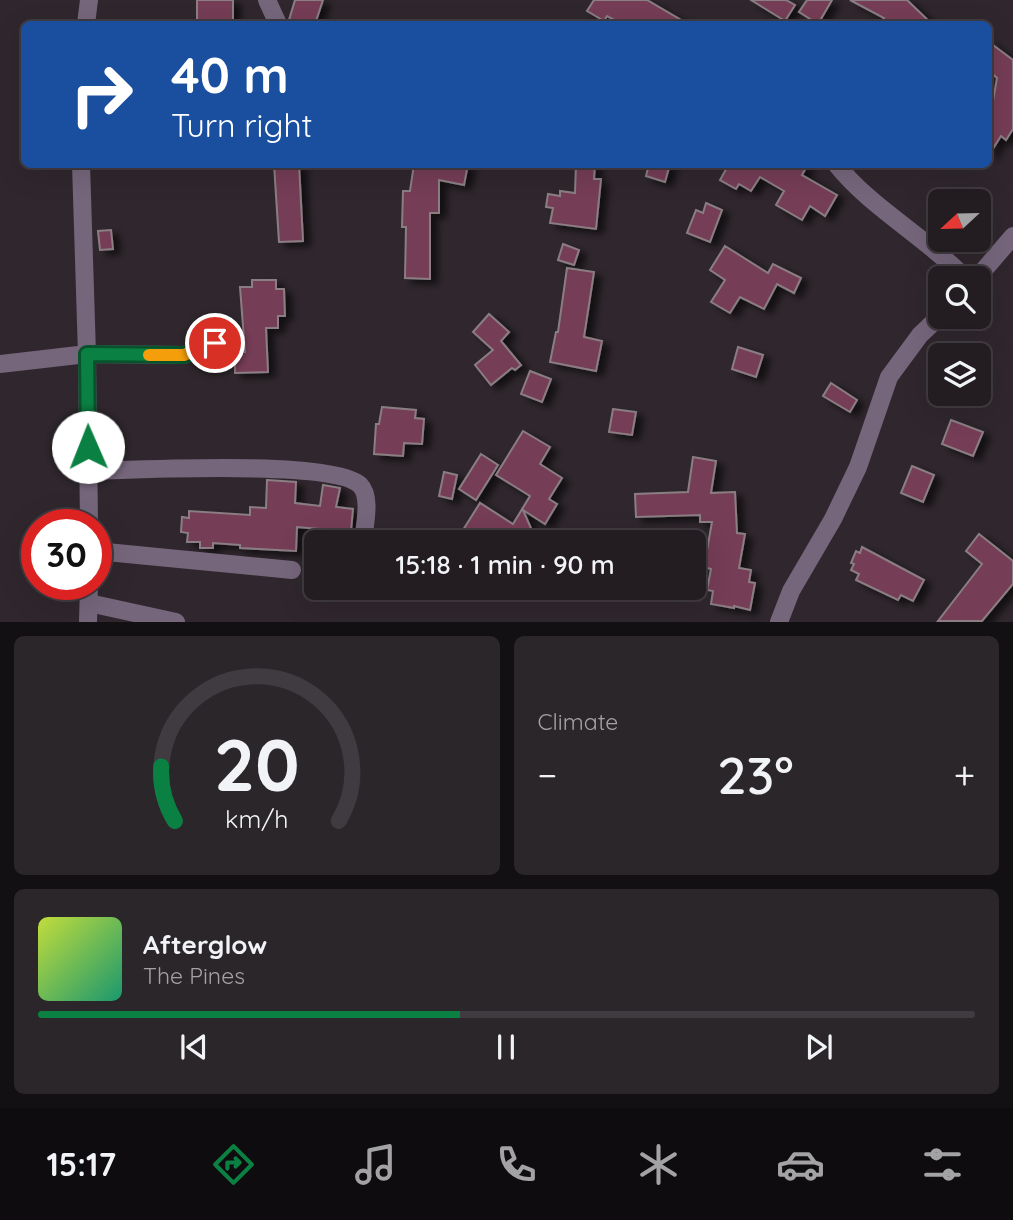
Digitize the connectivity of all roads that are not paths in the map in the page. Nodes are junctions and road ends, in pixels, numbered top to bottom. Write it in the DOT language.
graph roads {
  1 [pos="89,0"];
  2 [pos="267,0"];
  3 [pos="86,21"];
  4 [pos="277,21"];
  5 [pos="81,168"];
  6 [pos="840,168"];
  7 [pos="1013,236"];
  8 [pos="954,266"];
  9 [pos="987,266"];
  10 [pos="928,327"];
  11 [pos="215,343"];
  12 [pos="87,354"];
  13 [pos="0,364"];
  14 [pos="88,471"];
  15 [pos="89,509"];
  16 [pos="364,530"];
  17 [pos="112,553"];
  18 [pos="292,570"];
  19 [pos="89,603"];
  20 [pos="88,621"];
  21 [pos="176,621"];
  22 [pos="779,621"];
  1 -- 3 [label="street"];
  2 -- 4 [label="street"];
  5 -- 12 [label="street"];
  6 -- 8 [label="street"];
  7 -- 9 [label="street"];
  10 -- 22 [label="street"];
  11 -- 12 [label="street"];
  12 -- 13 [label="street"];
  12 -- 14 [label="street"];
  14 -- 15 [label="street"];
  14 -- 16 [label="street"];
  17 -- 18 [label="street"];
  19 -- 20 [label="street"];
  19 -- 21 [label="street"];
}
